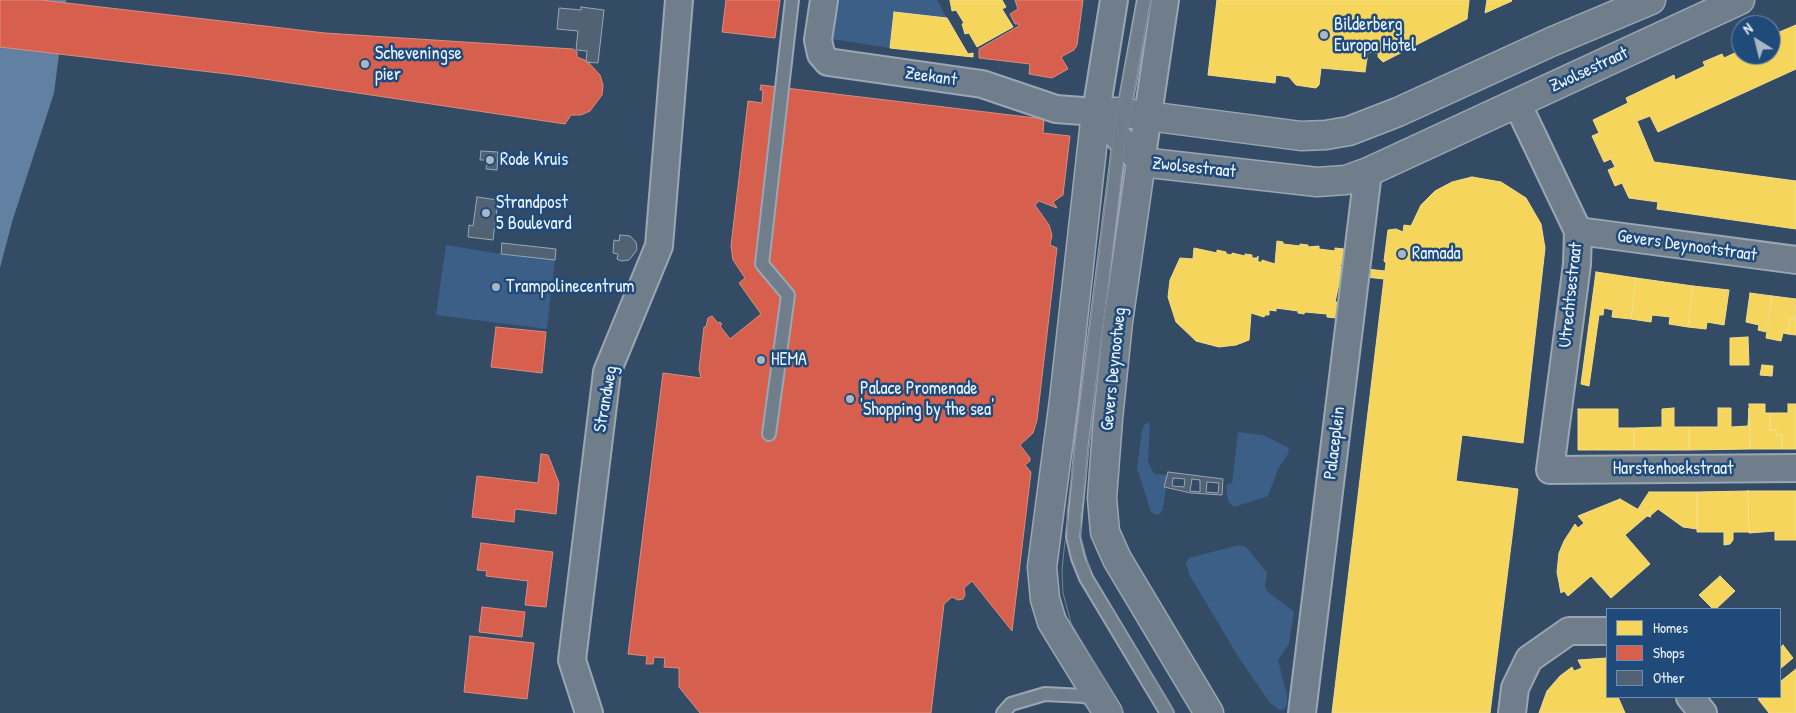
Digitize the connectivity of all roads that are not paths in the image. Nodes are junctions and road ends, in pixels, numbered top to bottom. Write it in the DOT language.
graph roads {
  1 [pos="679,0"];
  2 [pos="792,0"];
  3 [pos="824,0"];
  4 [pos="1114,0"];
  5 [pos="1144,0"];
  6 [pos="1164,0"];
  7 [pos="1651,0"];
  8 [pos="1740,0"];
  9 [pos="1517,103"];
  10 [pos="1096,112"];
  11 [pos="1130,122"];
  12 [pos="1141,162"];
  13 [pos="1368,172"];
  14 [pos="1578,231"];
  15 [pos="1796,260"];
  16 [pos="769,434"];
  17 [pos="1796,468"];
  18 [pos="1550,470"];
  19 [pos="1606,631"];
  20 [pos="1691,698"];
  21 [pos="1105,708"];
  22 [pos="589,713"];
  23 [pos="1004,713"];
  24 [pos="1167,713"];
  25 [pos="1209,713"];
  26 [pos="1302,713"];
  27 [pos="1512,713"];
  28 [pos="1703,713"];
  1 -- 22 [label="street, Strandweg"];
  2 -- 16 [label="lane"];
  3 -- 10 [label="street, Zeekant"];
  4 -- 10 [label="street"];
  5 -- 11 [label="lane, Gevers Deynootweg"];
  6 -- 11 [label="street, Gevers Deynootweg"];
  7 -- 11 [label="main road"];
  8 -- 9 [label="main road, Zwolsestraat"];
  9 -- 13 [label="main road, Zwolsestraat"];
  9 -- 14 [label="street, Utrechtsestraat"];
  10 -- 11 [label="main road"];
  10 -- 21 [label="main road"];
  11 -- 12 [label="street, Gevers Deynootweg"];
  11 -- 12 [label="street, Zwolsestraat"];
  11 -- 24 [label="lane, Gevers Deynootweg"];
  12 -- 13 [label="main road, Zwolsestraat"];
  12 -- 25 [label="main road, Gevers Deynootweg"];
  13 -- 26 [label="street, Palaceplein"];
  14 -- 15 [label="street, Gevers Deynootstraat"];
  14 -- 18 [label="street, Utrechtsestraat"];
  17 -- 18 [label="street, Harstenhoekstraat"];
  19 -- 27 [label="street"];
  20 -- 28 [label="street"];
  21 -- 23 [label="lane"];
}
